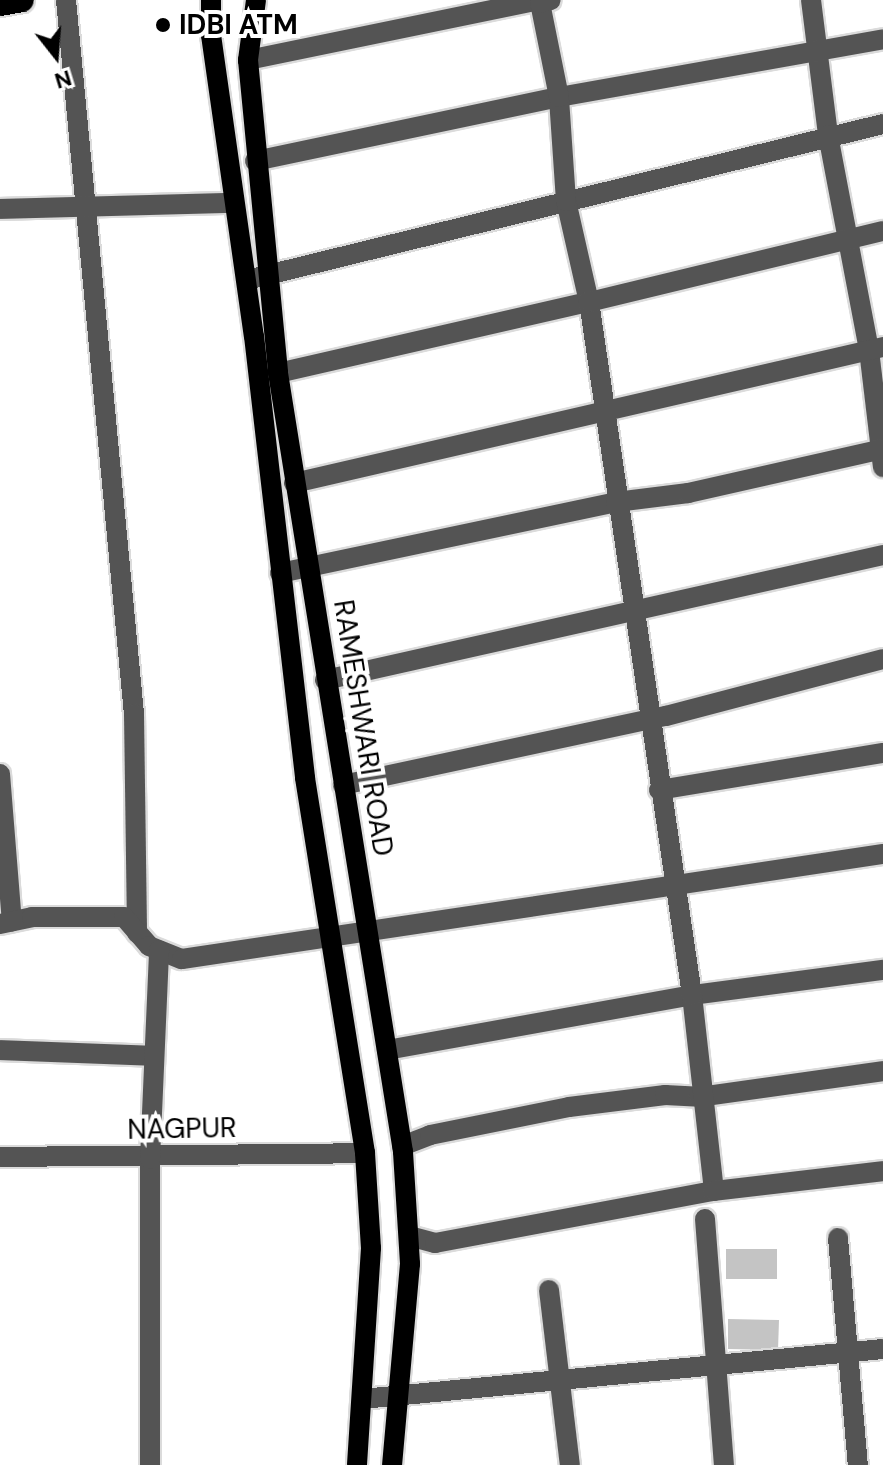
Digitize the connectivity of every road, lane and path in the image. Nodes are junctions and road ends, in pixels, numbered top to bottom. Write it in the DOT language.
graph roads {
  1 [pos="22,0"];
  2 [pos="66,0"];
  3 [pos="211,0"];
  4 [pos="256,0"];
  5 [pos="811,0"];
  6 [pos="544,1"];
  7 [pos="0,4"];
  8 [pos="883,39"];
  9 [pos="821,53"];
  10 [pos="248,60"];
  11 [pos="559,97"];
  12 [pos="883,124"];
  13 [pos="828,135"];
  14 [pos="255,161"];
  15 [pos="566,201"];
  16 [pos="234,203"];
  17 [pos="88,208"];
  18 [pos="0,209"];
  19 [pos="883,231"];
  20 [pos="847,239"];
  21 [pos="268,278"];
  22 [pos="247,280"];
  23 [pos="589,302"];
  24 [pos="876,348"];
  25 [pos="278,373"];
  26 [pos="608,413"];
  27 [pos="882,455"];
  28 [pos="294,483"];
  29 [pos="616,502"];
  30 [pos="883,555"];
  31 [pos="308,569"];
  32 [pos="280,573"];
  33 [pos="631,611"];
  34 [pos="883,659"];
  35 [pos="325,680"];
  36 [pos="650,720"];
  37 [pos="883,753"];
  38 [pos="0,774"];
  39 [pos="343,785"];
  40 [pos="659,790"];
  41 [pos="883,854"];
  42 [pos="673,883"];
  43 [pos="6,923"];
  44 [pos="137,933"];
  45 [pos="368,933"];
  46 [pos="329,937"];
  47 [pos="159,950"];
  48 [pos="883,970"];
  49 [pos="692,995"];
  50 [pos="0,1050"];
  51 [pos="387,1050"];
  52 [pos="154,1056"];
  53 [pos="883,1071"];
  54 [pos="699,1097"];
  55 [pos="402,1146"];
  56 [pos="365,1153"];
  57 [pos="0,1157"];
  58 [pos="150,1159"];
  59 [pos="883,1171"];
  60 [pos="714,1191"];
  61 [pos="705,1219"];
  62 [pos="409,1236"];
  63 [pos="838,1238"];
  64 [pos="549,1290"];
  65 [pos="883,1349"];
  66 [pos="847,1354"];
  67 [pos="719,1366"];
  68 [pos="562,1379"];
  69 [pos="397,1393"];
  70 [pos="362,1399"];
  71 [pos="150,1465"];
  72 [pos="357,1465"];
  73 [pos="392,1465"];
  74 [pos="570,1465"];
  75 [pos="724,1465"];
  76 [pos="858,1465"];
  1 -- 7 [label="highway"];
  2 -- 17 [label="street"];
  3 -- 16 [label="main road"];
  4 -- 10 [label="main road, RAMESHWARI ROAD"];
  5 -- 9 [label="street"];
  6 -- 10 [label="street"];
  6 -- 11 [label="street"];
  8 -- 9 [label="street"];
  9 -- 11 [label="street"];
  9 -- 13 [label="street"];
  10 -- 14 [label="main road, RAMESHWARI ROAD"];
  11 -- 14 [label="street"];
  11 -- 15 [label="street"];
  12 -- 13 [label="street"];
  13 -- 15 [label="street"];
  13 -- 20 [label="street"];
  14 -- 21 [label="main road, RAMESHWARI ROAD"];
  15 -- 21 [label="street"];
  15 -- 23 [label="street"];
  16 -- 17 [label="street"];
  16 -- 22 [label="main road"];
  17 -- 18 [label="street"];
  17 -- 44 [label="street"];
  19 -- 20 [label="street"];
  20 -- 23 [label="street"];
  20 -- 24 [label="street"];
  21 -- 22 [label="street"];
  21 -- 25 [label="main road, RAMESHWARI ROAD"];
  22 -- 32 [label="main road"];
  23 -- 25 [label="street"];
  23 -- 26 [label="street"];
  24 -- 26 [label="street"];
  24 -- 27 [label="street"];
  25 -- 28 [label="main road, RAMESHWARI ROAD"];
  26 -- 28 [label="street"];
  26 -- 29 [label="street"];
  27 -- 29 [label="street"];
  28 -- 31 [label="main road, RAMESHWARI ROAD"];
  29 -- 31 [label="street"];
  29 -- 33 [label="street"];
  30 -- 33 [label="street"];
  31 -- 32 [label="street"];
  31 -- 35 [label="main road, RAMESHWARI ROAD"];
  32 -- 46 [label="main road"];
  33 -- 35 [label="street"];
  33 -- 36 [label="street"];
  34 -- 36 [label="street"];
  35 -- 39 [label="main road, RAMESHWARI ROAD"];
  36 -- 39 [label="street"];
  36 -- 40 [label="street"];
  37 -- 40 [label="street"];
  38 -- 43 [label="street"];
  39 -- 45 [label="main road, RAMESHWARI ROAD"];
  40 -- 42 [label="street"];
  41 -- 42 [label="street"];
  42 -- 45 [label="street"];
  42 -- 49 [label="street"];
  43 -- 44 [label="street"];
  44 -- 47 [label="street"];
  45 -- 46 [label="street"];
  45 -- 51 [label="main road, RAMESHWARI ROAD"];
  46 -- 47 [label="street"];
  46 -- 56 [label="main road"];
  47 -- 52 [label="street"];
  48 -- 49 [label="street"];
  49 -- 51 [label="street"];
  49 -- 54 [label="street"];
  50 -- 52 [label="street"];
  51 -- 55 [label="main road, RAMESHWARI ROAD"];
  52 -- 58 [label="street"];
  53 -- 54 [label="street"];
  54 -- 55 [label="street"];
  54 -- 60 [label="street"];
  55 -- 62 [label="main road, RAMESHWARI ROAD"];
  56 -- 58 [label="street, NAGPUR"];
  56 -- 70 [label="main road"];
  57 -- 58 [label="street, NAGPUR"];
  58 -- 71 [label="street"];
  59 -- 60 [label="street"];
  60 -- 62 [label="street"];
  61 -- 67 [label="street"];
  62 -- 69 [label="main road, RAMESHWARI ROAD"];
  63 -- 66 [label="street"];
  64 -- 68 [label="street"];
  65 -- 66 [label="street"];
  66 -- 67 [label="street"];
  66 -- 76 [label="street"];
  67 -- 68 [label="street"];
  67 -- 75 [label="street"];
  68 -- 69 [label="street"];
  68 -- 74 [label="street"];
  69 -- 70 [label="street"];
  69 -- 73 [label="main road, RAMESHWARI ROAD"];
  70 -- 72 [label="main road"];
}
